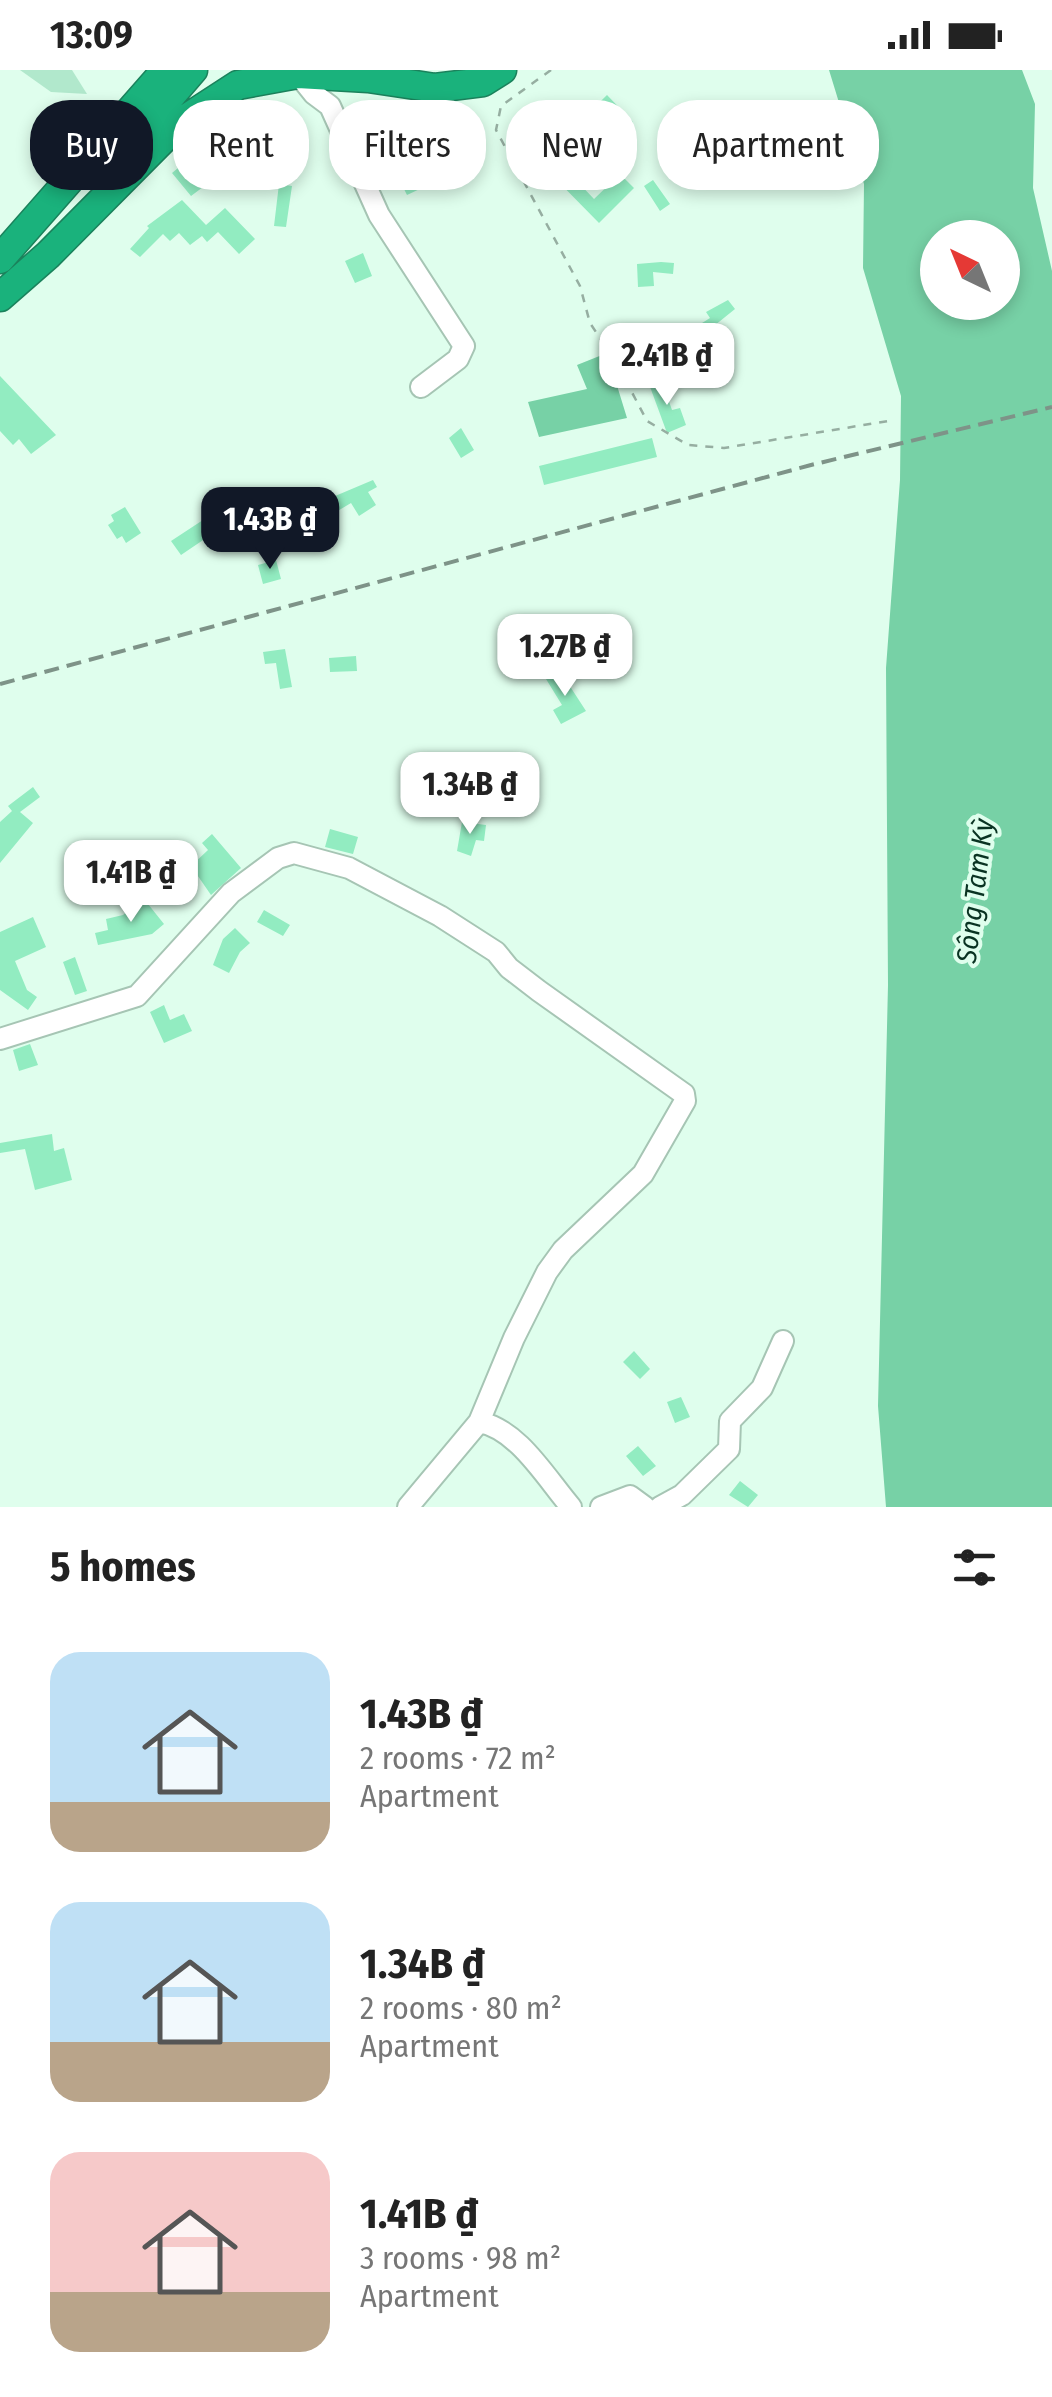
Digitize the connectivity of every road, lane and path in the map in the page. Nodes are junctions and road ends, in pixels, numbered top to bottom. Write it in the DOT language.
graph roads {
  1 [pos="166,70"];
  2 [pos="193,70"];
  3 [pos="502,70"];
  4 [pos="551,70"];
  5 [pos="298,74"];
  6 [pos="0,259"];
  7 [pos="0,295"];
  8 [pos="421,387"];
  9 [pos="894,420"];
  10 [pos="0,1039"];
  11 [pos="784,1341"];
  12 [pos="478,1422"];
  13 [pos="408,1507"];
  14 [pos="571,1507"];
  15 [pos="600,1507"];
  16 [pos="644,1507"];
  17 [pos="660,1507"];
  1 -- 6 [label="highway"];
  2 -- 7 [label="highway"];
  3 -- 5 [label="highway"];
  4 -- 9 [label="path"];
  5 -- 7 [label="highway"];
  5 -- 8 [label="street"];
  10 -- 12 [label="street"];
  11 -- 17 [label="street"];
  12 -- 13 [label="street"];
  12 -- 14 [label="street"];
  15 -- 16 [label="street"];
}
